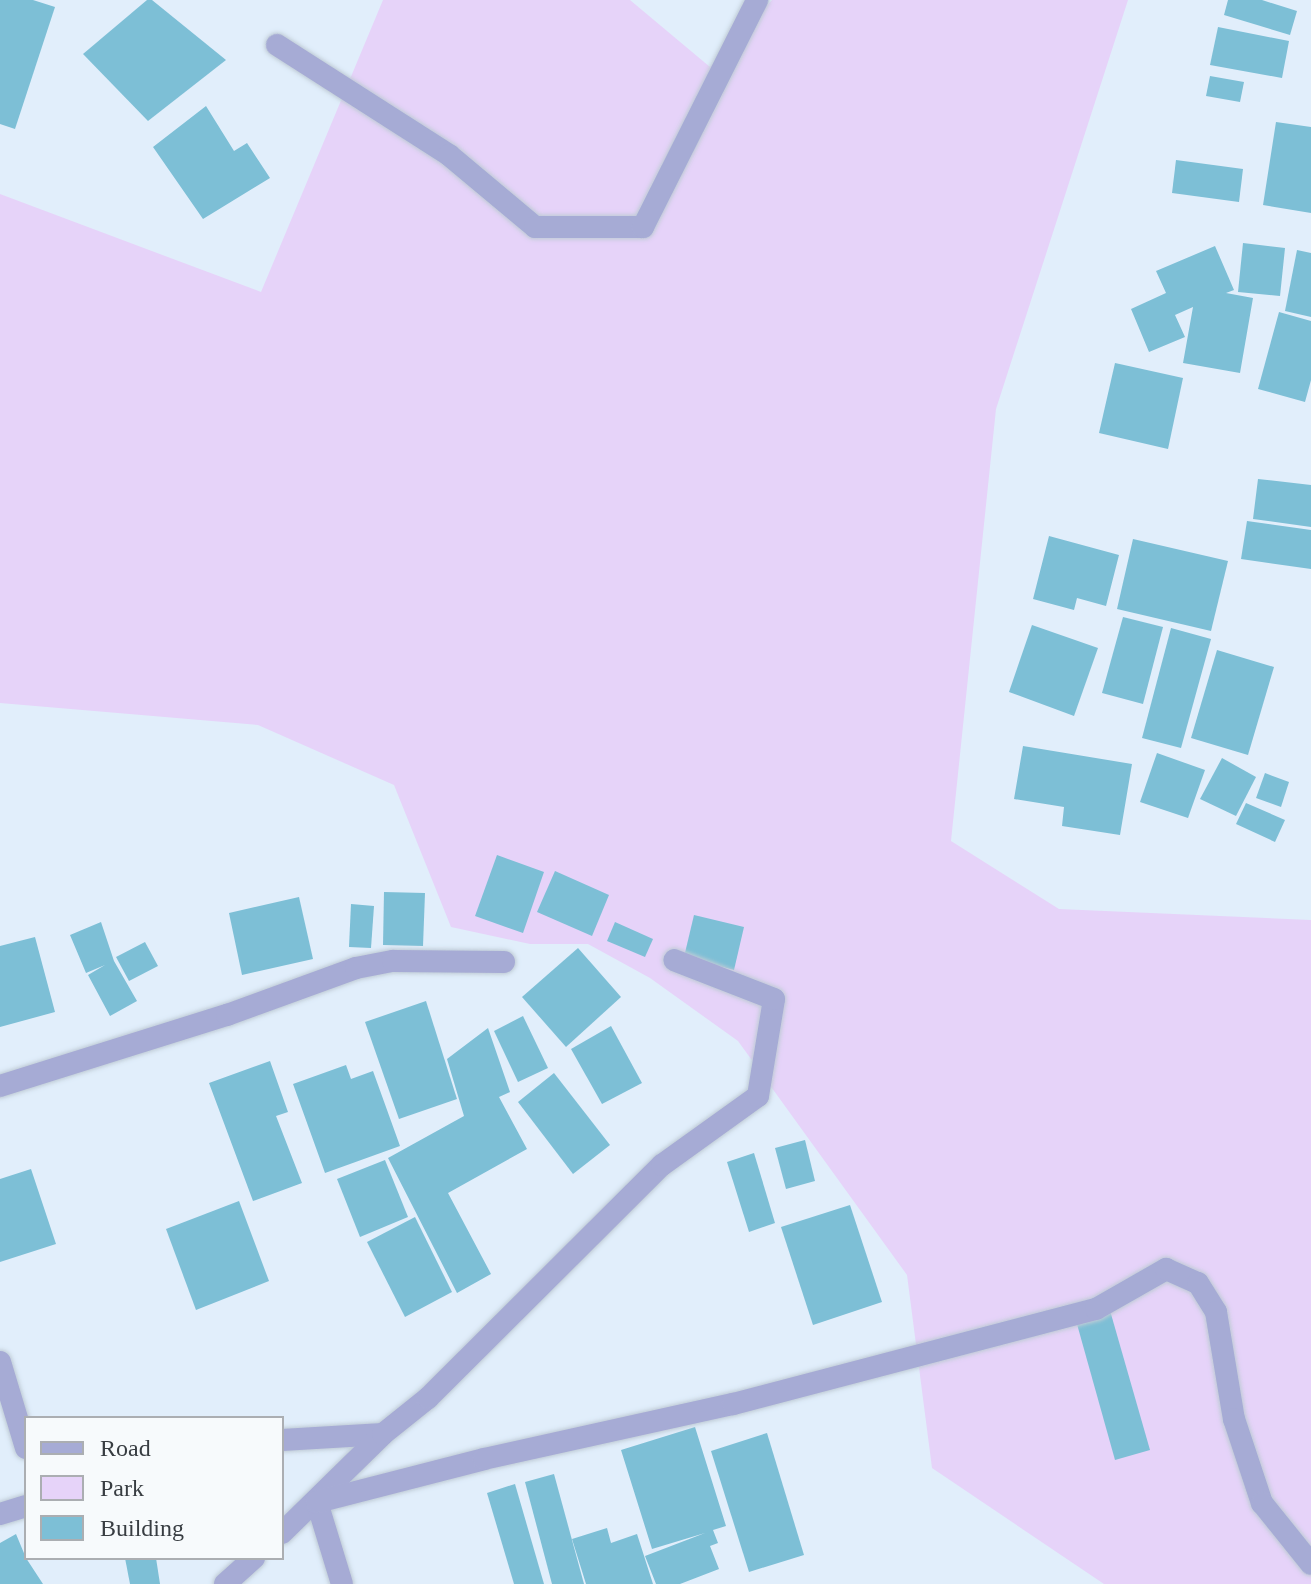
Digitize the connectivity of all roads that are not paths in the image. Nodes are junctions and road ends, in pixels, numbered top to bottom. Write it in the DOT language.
graph roads {
  1 [pos="757,0"];
  2 [pos="277,45"];
  3 [pos="674,960"];
  4 [pos="504,962"];
  5 [pos="0,1086"];
  6 [pos="0,1362"];
  7 [pos="383,1434"];
  8 [pos="284,1440"];
  9 [pos="24,1441"];
  10 [pos="317,1502"];
  11 [pos="24,1507"];
  12 [pos="0,1514"];
  13 [pos="284,1531"];
  14 [pos="252,1560"];
  15 [pos="1311,1564"];
  16 [pos="225,1584"];
  17 [pos="342,1584"];
  1 -- 2 [label="street"];
  3 -- 7 [label="street"];
  4 -- 5 [label="street"];
  6 -- 9 [label="street"];
  7 -- 8 [label="street"];
  7 -- 10 [label="street"];
  10 -- 13 [label="street"];
  10 -- 15 [label="street"];
  10 -- 17 [label="street"];
  11 -- 12 [label="street"];
  14 -- 16 [label="street"];
}
